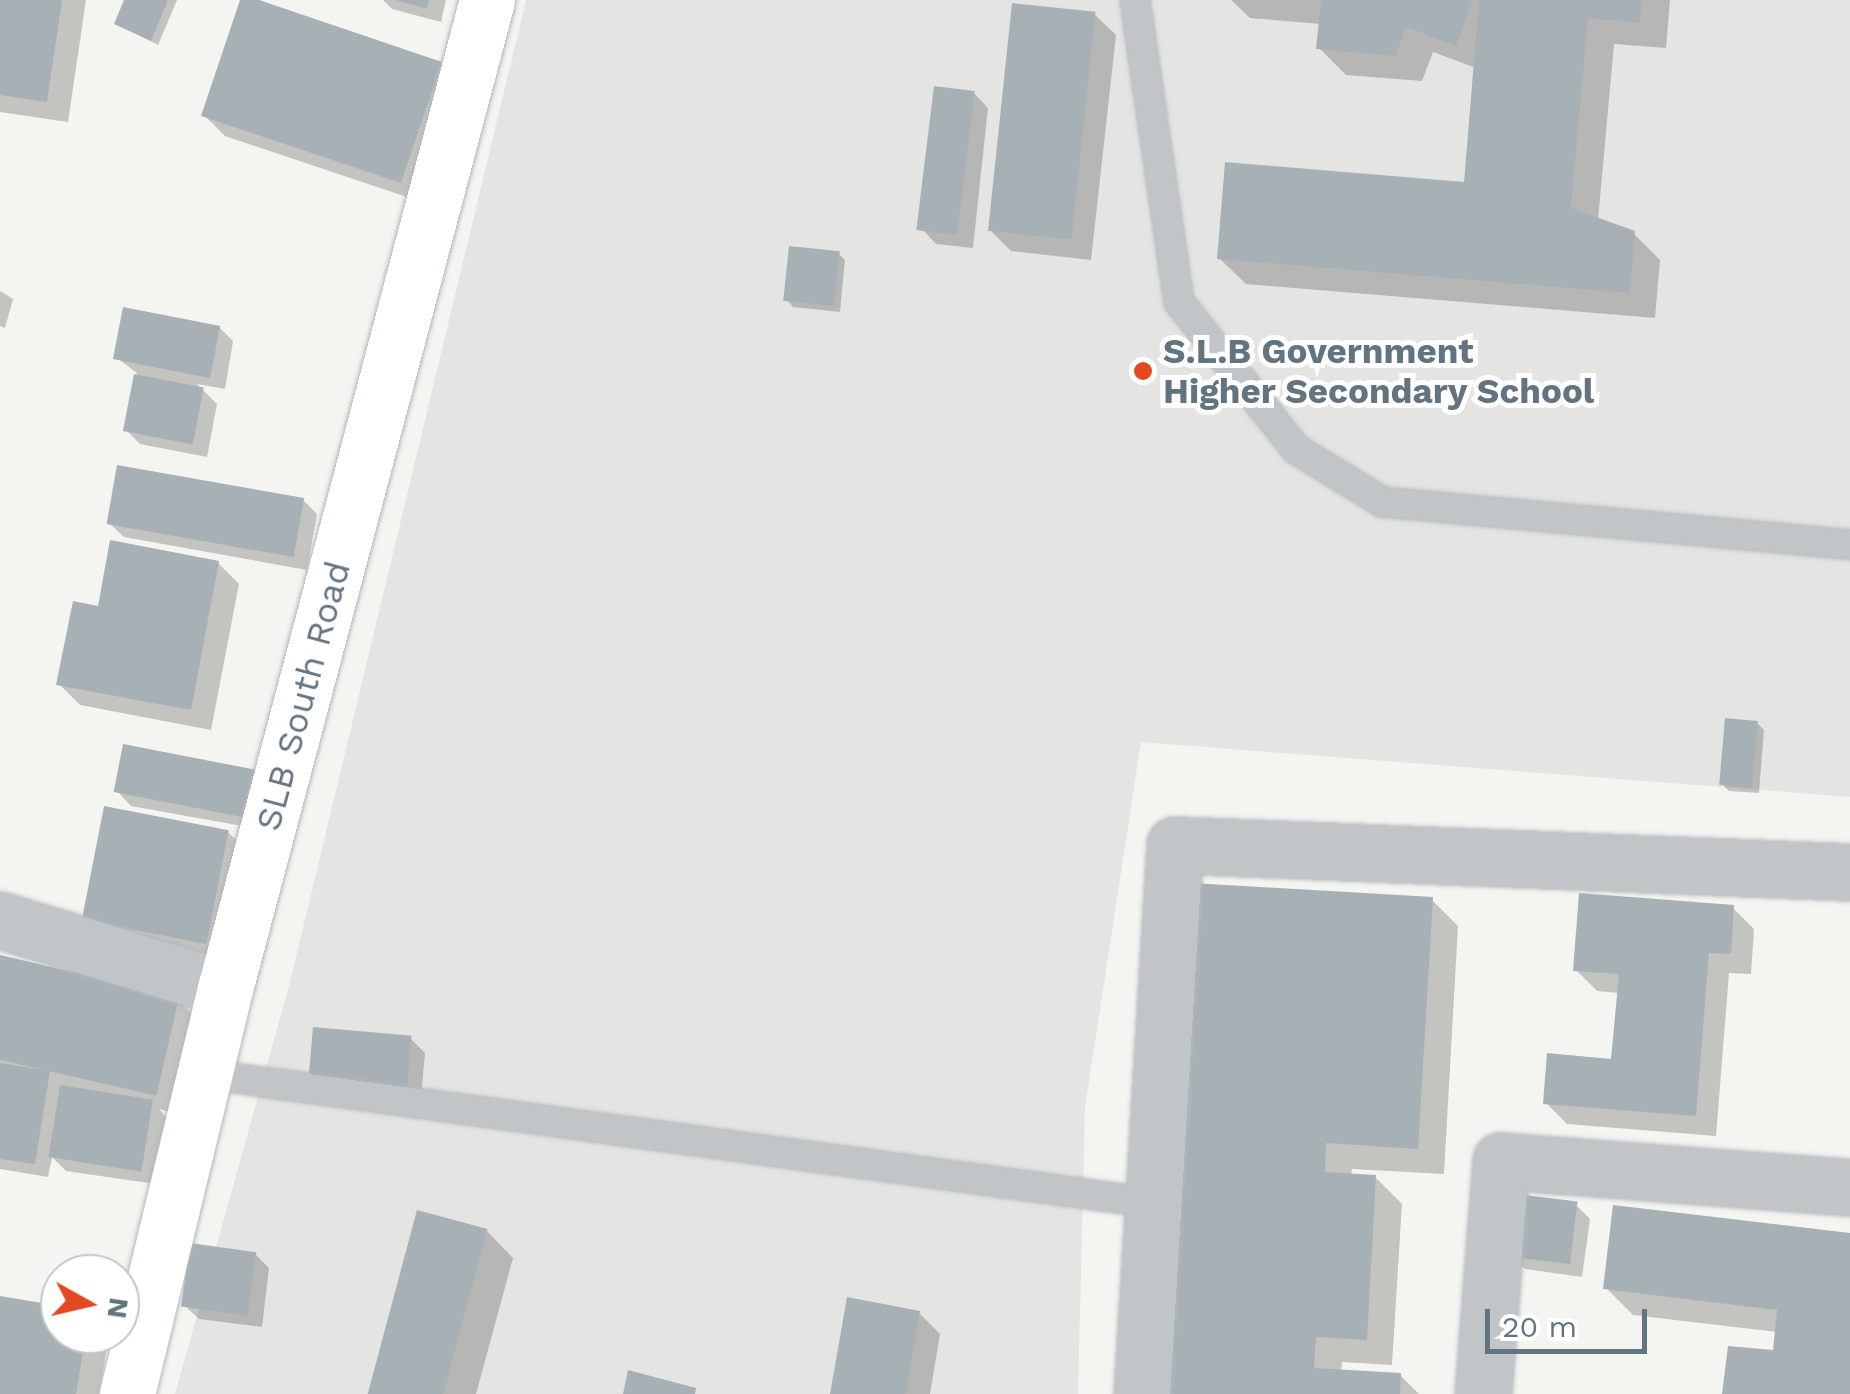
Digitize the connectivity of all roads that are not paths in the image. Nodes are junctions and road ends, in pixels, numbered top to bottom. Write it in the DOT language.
graph roads {
  1 [pos="487,0"];
  2 [pos="1135,0"];
  3 [pos="1850,545"];
  4 [pos="1850,872"];
  5 [pos="0,920"];
  6 [pos="225,989"];
  7 [pos="204,1074"];
  8 [pos="1850,1187"];
  9 [pos="1153,1203"];
  10 [pos="126,1394"];
  11 [pos="1142,1394"];
  12 [pos="1483,1394"];
  1 -- 6 [label="street, SLB South Road"];
  2 -- 3 [label="lane"];
  4 -- 9 [label="street"];
  5 -- 6 [label="street"];
  6 -- 7 [label="street, SLB South Road"];
  7 -- 9 [label="lane"];
  7 -- 10 [label="street, SLB South Road"];
  8 -- 12 [label="street"];
  9 -- 11 [label="street"];
}
